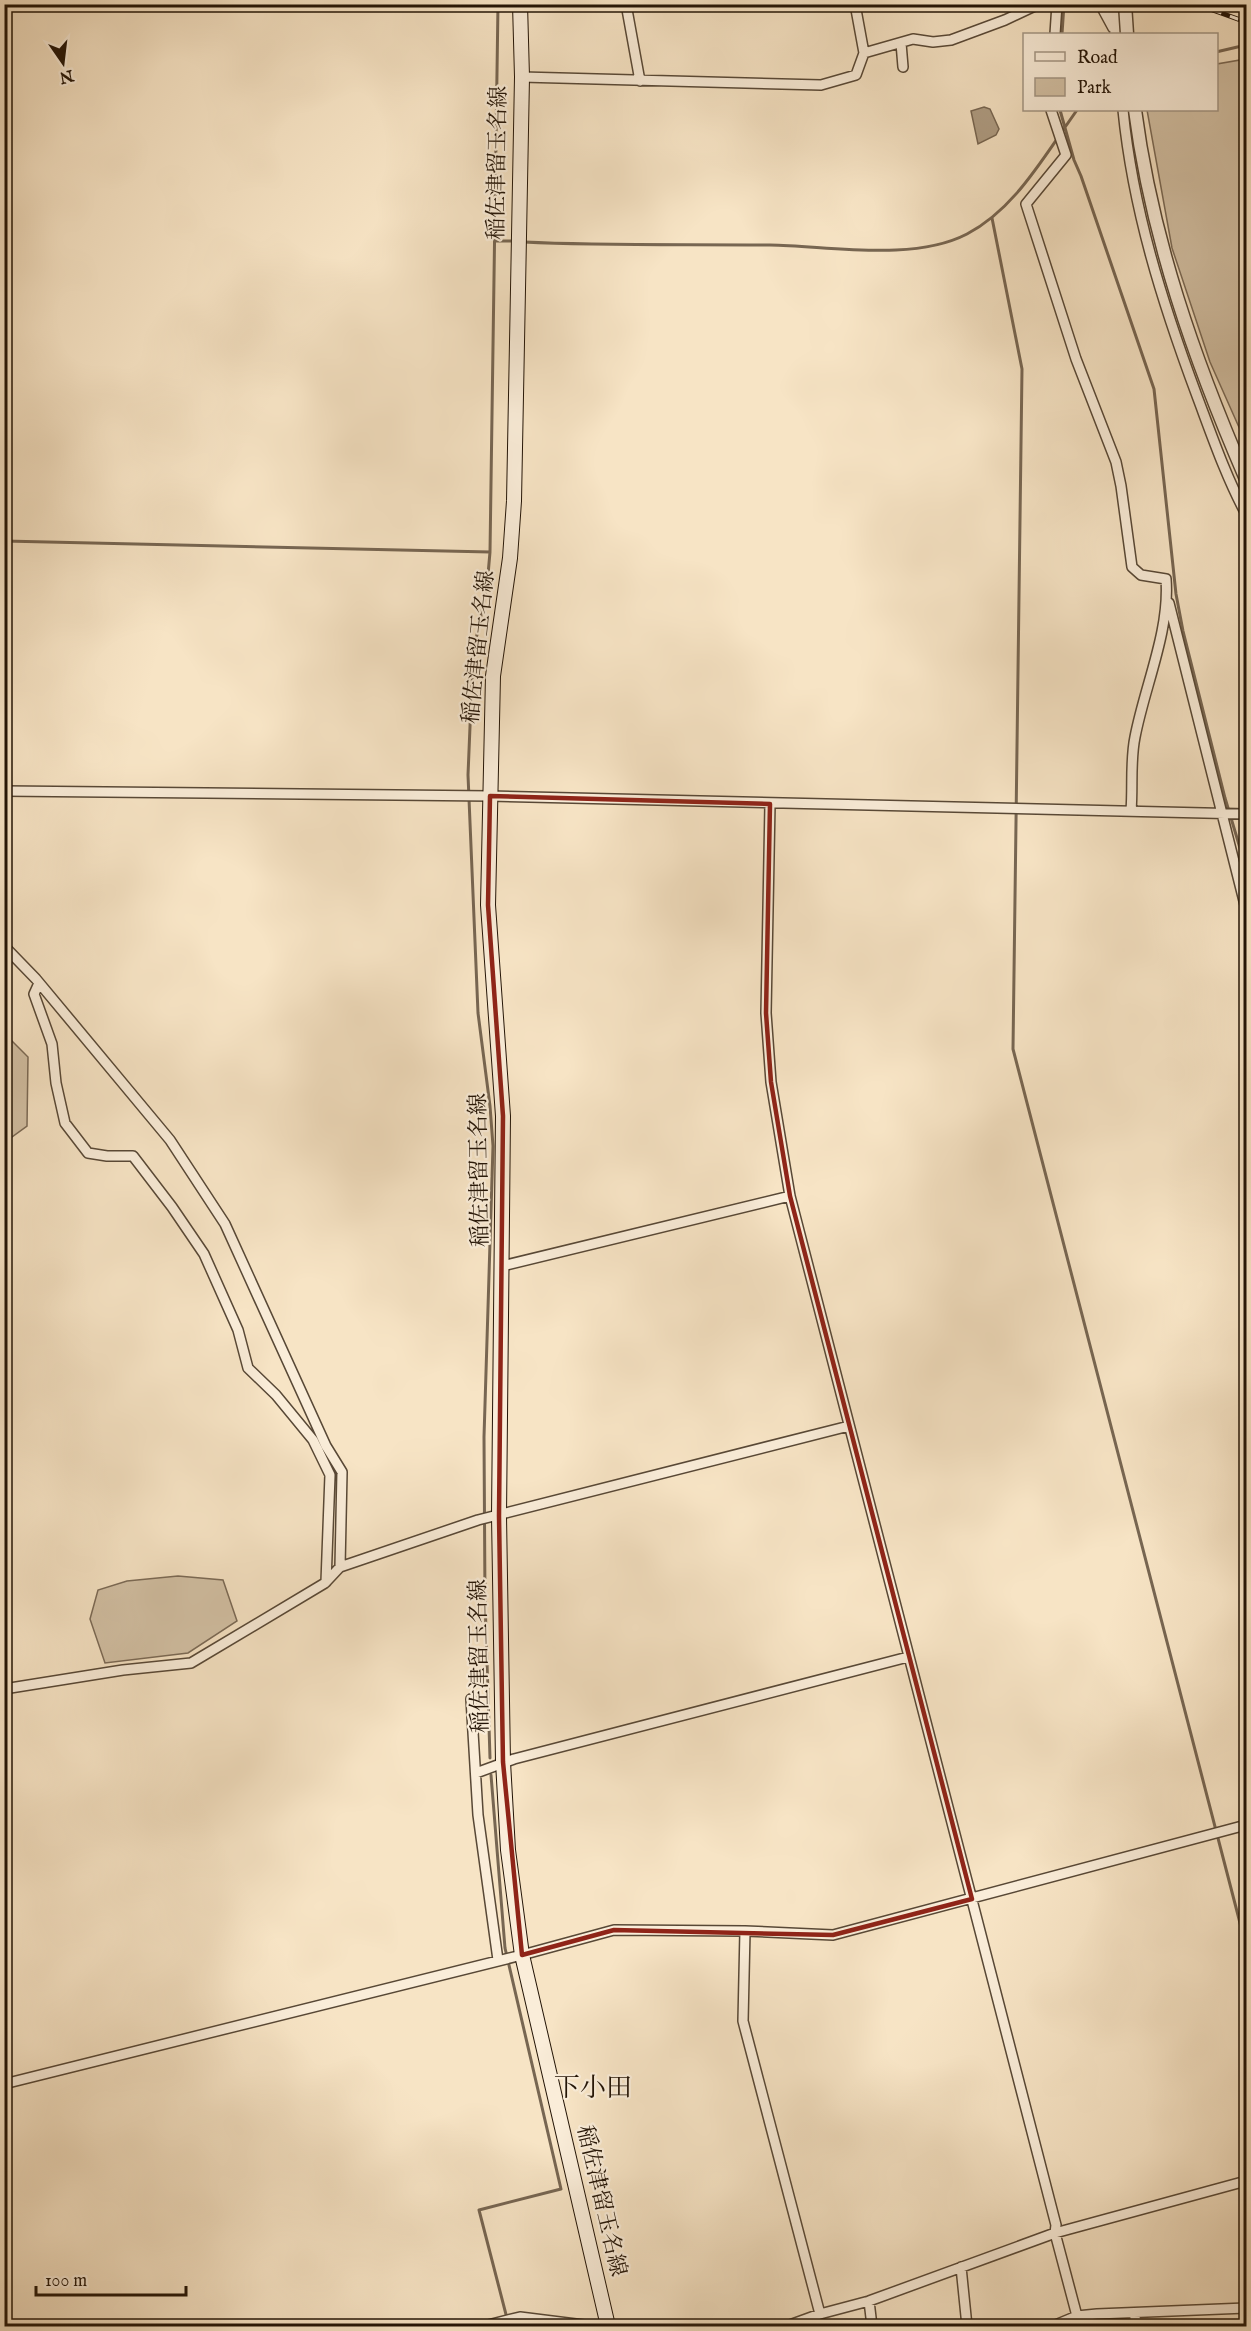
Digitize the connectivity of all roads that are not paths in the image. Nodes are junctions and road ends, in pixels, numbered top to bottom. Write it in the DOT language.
graph roads {
  1 [pos="520,4"];
  2 [pos="626,4"];
  3 [pos="855,4"];
  4 [pos="1039,4"];
  5 [pos="1057,4"];
  6 [pos="1100,4"];
  7 [pos="1113,4"];
  8 [pos="1125,4"];
  9 [pos="1114,32"];
  10 [pos="1055,33"];
  11 [pos="1127,33"];
  12 [pos="901,43"];
  13 [pos="864,53"];
  14 [pos="903,67"];
  15 [pos="522,76"];
  16 [pos="640,81"];
  17 [pos="1051,111"];
  18 [pos="1123,111"];
  19 [pos="1135,111"];
  20 [pos="1246,478"];
  21 [pos="1246,514"];
  22 [pos="1168,598"];
  23 [pos="4,791"];
  24 [pos="477,796"];
  25 [pos="770,804"];
  26 [pos="1131,811"];
  27 [pos="1223,813"];
  28 [pos="1242,814"];
  29 [pos="1246,909"];
  30 [pos="4,946"];
  31 [pos="39,983"];
  32 [pos="790,1196"];
  33 [pos="502,1266"];
  34 [pos="849,1426"];
  35 [pos="495,1517"];
  36 [pos="340,1567"];
  37 [pos="326,1582"];
  38 [pos="908,1657"];
  39 [pos="4,1689"];
  40 [pos="471,1699"];
  41 [pos="503,1762"];
  42 [pos="476,1773"];
  43 [pos="1246,1826"];
  44 [pos="972,1899"];
  45 [pos="745,1931"];
  46 [pos="521,1956"];
  47 [pos="498,1960"];
  48 [pos="4,2084"];
  49 [pos="1246,2181"];
  50 [pos="1055,2233"];
  51 [pos="962,2267"];
  52 [pos="869,2301"];
  53 [pos="1246,2308"];
  54 [pos="1134,2313"];
  55 [pos="820,2314"];
  56 [pos="1077,2316"];
  57 [pos="810,2323"];
  58 [pos="484,2326"];
  59 [pos="592,2326"];
  60 [pos="608,2326"];
  61 [pos="787,2326"];
  62 [pos="872,2326"];
  63 [pos="967,2326"];
  64 [pos="1053,2326"];
  65 [pos="1137,2326"];
  1 -- 15 [label="main road, 稲佐津留玉名線"];
  2 -- 16 [label="street"];
  3 -- 13 [label="street"];
  4 -- 12 [label="street"];
  5 -- 10 [label="street"];
  6 -- 9 [label="street"];
  7 -- 9 [label="street"];
  8 -- 11 [label="street"];
  12 -- 13 [label="street"];
  12 -- 14 [label="street"];
  13 -- 16 [label="street"];
  15 -- 16 [label="street"];
  15 -- 24 [label="main road, 稲佐津留玉名線"];
  17 -- 22 [label="street"];
  18 -- 21 [label="street"];
  19 -- 20 [label="street"];
  22 -- 26 [label="street"];
  22 -- 27 [label="street"];
  23 -- 24 [label="street"];
  24 -- 25 [label="street"];
  24 -- 33 [label="main road, 稲佐津留玉名線"];
  25 -- 26 [label="street"];
  25 -- 32 [label="street"];
  26 -- 27 [label="street"];
  27 -- 28 [label="street"];
  27 -- 29 [label="street"];
  30 -- 31 [label="street"];
  31 -- 36 [label="street"];
  31 -- 37 [label="street"];
  32 -- 33 [label="street"];
  32 -- 34 [label="street"];
  33 -- 35 [label="main road, 稲佐津留玉名線"];
  34 -- 35 [label="street"];
  34 -- 38 [label="street"];
  35 -- 36 [label="street"];
  35 -- 41 [label="main road, 稲佐津留玉名線"];
  36 -- 37 [label="street"];
  37 -- 39 [label="street"];
  38 -- 41 [label="street"];
  38 -- 44 [label="street"];
  40 -- 42 [label="street"];
  41 -- 42 [label="street"];
  41 -- 46 [label="main road, 稲佐津留玉名線"];
  42 -- 47 [label="street"];
  43 -- 44 [label="street"];
  44 -- 45 [label="street"];
  44 -- 50 [label="street"];
  45 -- 46 [label="street"];
  45 -- 55 [label="street"];
  46 -- 47 [label="street"];
  46 -- 60 [label="main road, 稲佐津留玉名線"];
  47 -- 48 [label="street"];
  49 -- 50 [label="street"];
  50 -- 51 [label="street"];
  50 -- 56 [label="street"];
  51 -- 52 [label="street"];
  51 -- 63 [label="street"];
  52 -- 55 [label="street"];
  52 -- 62 [label="street"];
  53 -- 54 [label="street"];
  54 -- 56 [label="street"];
  54 -- 65 [label="street"];
  55 -- 57 [label="street"];
  56 -- 64 [label="street"];
  57 -- 61 [label="street"];
  58 -- 59 [label="street"];
}
